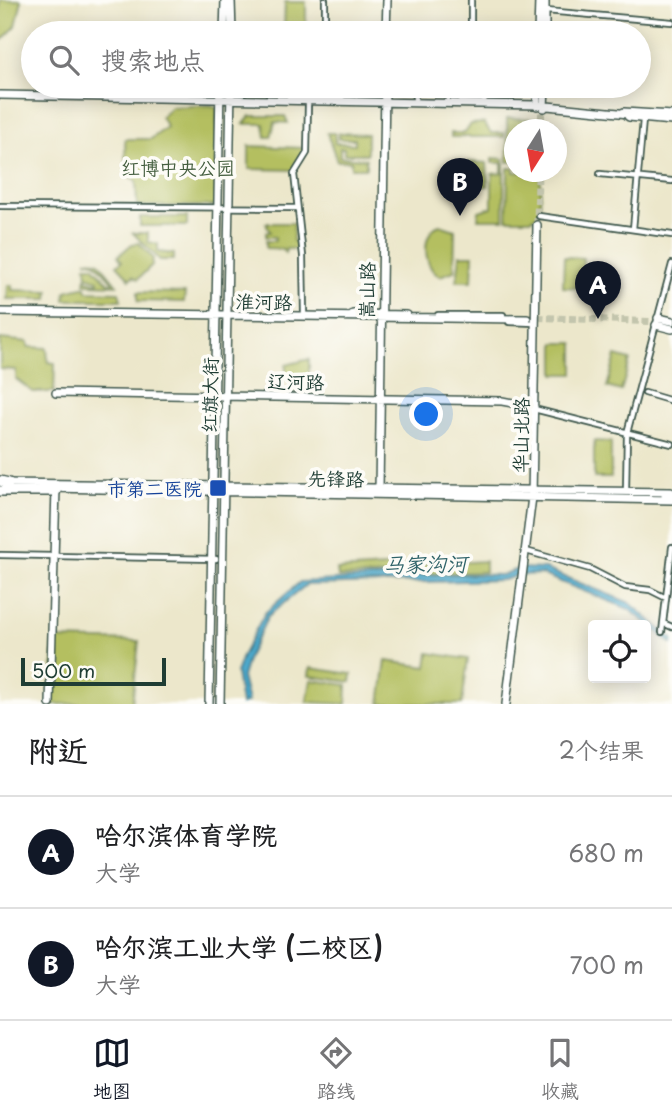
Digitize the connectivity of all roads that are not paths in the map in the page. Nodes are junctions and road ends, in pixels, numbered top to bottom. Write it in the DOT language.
graph roads {
  1 [pos="226,0"];
  2 [pos="325,0"];
  3 [pos="385,0"];
  4 [pos="471,0"];
  5 [pos="542,0"];
  6 [pos="546,11"];
  7 [pos="226,21"];
  8 [pos="325,21"];
  9 [pos="384,21"];
  10 [pos="471,21"];
  11 [pos="542,21"];
  12 [pos="544,21"];
  13 [pos="672,22"];
  14 [pos="0,97"];
  15 [pos="21,97"];
  16 [pos="56,98"];
  17 [pos="308,98"];
  18 [pos="383,98"];
  19 [pos="415,98"];
  20 [pos="448,98"];
  21 [pos="484,98"];
  22 [pos="539,98"];
  23 [pos="543,98"];
  24 [pos="225,101"];
  25 [pos="342,101"];
  26 [pos="308,102"];
  27 [pos="415,103"];
  28 [pos="448,103"];
  29 [pos="383,104"];
  30 [pos="484,104"];
  31 [pos="541,106"];
  32 [pos="624,114"];
  33 [pos="672,119"];
  34 [pos="643,120"];
  35 [pos="600,174"];
  36 [pos="638,177"];
  37 [pos="672,181"];
  38 [pos="0,206"];
  39 [pos="296,208"];
  40 [pos="223,209"];
  41 [pos="538,220"];
  42 [pos="633,229"];
  43 [pos="672,235"];
  44 [pos="672,264"];
  45 [pos="0,310"];
  46 [pos="304,313"];
  47 [pos="221,314"];
  48 [pos="534,315"];
  49 [pos="379,317"];
  50 [pos="660,322"];
  51 [pos="672,325"];
  52 [pos="645,393"];
  53 [pos="56,394"];
  54 [pos="220,396"];
  55 [pos="377,398"];
  56 [pos="672,401"];
  57 [pos="535,409"];
  58 [pos="627,433"];
  59 [pos="672,444"];
  60 [pos="3,486"];
  61 [pos="218,488"];
  62 [pos="56,489"];
  63 [pos="376,491"];
  64 [pos="533,493"];
  65 [pos="626,496"];
  66 [pos="671,496"];
  67 [pos="672,547"];
  68 [pos="526,551"];
  69 [pos="0,555"];
  70 [pos="55,557"];
  71 [pos="214,559"];
  72 [pos="666,598"];
  73 [pos="663,624"];
  74 [pos="672,627"];
  75 [pos="662,632"];
  76 [pos="50,704"];
  77 [pos="215,704"];
  78 [pos="506,704"];
  1 -- 7 [label="main road"];
  2 -- 8 [label="street"];
  3 -- 9 [label="main road"];
  4 -- 10 [label="street"];
  5 -- 6 [label="main road"];
  5 -- 11 [label="main road"];
  6 -- 12 [label="main road"];
  6 -- 13 [label="street"];
  14 -- 15 [label="main road"];
  16 -- 24 [label="main road"];
  17 -- 26 [label="street"];
  18 -- 29 [label="main road, 嵩山路"];
  19 -- 27 [label="street"];
  20 -- 28 [label="street"];
  21 -- 30 [label="street"];
  22 -- 31 [label="main road"];
  23 -- 31 [label="main road"];
  24 -- 26 [label="main road"];
  24 -- 40 [label="main road, 红旗大街"];
  25 -- 26 [label="main road"];
  25 -- 29 [label="main road"];
  26 -- 29 [label="main road"];
  26 -- 39 [label="street"];
  27 -- 28 [label="main road"];
  27 -- 29 [label="main road"];
  28 -- 30 [label="main road"];
  29 -- 31 [label="main road"];
  29 -- 49 [label="main road, 嵩山路"];
  30 -- 31 [label="main road"];
  31 -- 32 [label="main road"];
  32 -- 33 [label="highway"];
  32 -- 34 [label="main road"];
  33 -- 34 [label="main road"];
  34 -- 36 [label="street"];
  35 -- 36 [label="street"];
  36 -- 37 [label="street"];
  36 -- 42 [label="street"];
  38 -- 40 [label="street"];
  39 -- 40 [label="street"];
  39 -- 46 [label="street"];
  40 -- 47 [label="main road, 红旗大街"];
  41 -- 42 [label="street"];
  41 -- 48 [label="main road, 华山北路"];
  42 -- 43 [label="street"];
  44 -- 50 [label="street"];
  45 -- 47 [label="main road, 淮河路"];
  46 -- 47 [label="main road, 淮河路"];
  46 -- 49 [label="main road, 淮河路"];
  47 -- 49 [label="main road, 淮河路"];
  47 -- 54 [label="main road, 红旗大街"];
  48 -- 49 [label="main road, 淮河路"];
  48 -- 57 [label="main road, 华山北路"];
  49 -- 55 [label="main road, 嵩山路"];
  50 -- 51 [label="main road"];
  50 -- 58 [label="street"];
  52 -- 56 [label="street"];
  53 -- 54 [label="main road, 辽河路"];
  54 -- 55 [label="main road, 辽河路"];
  54 -- 61 [label="main road, 红旗大街"];
  55 -- 57 [label="main road, 辽河路"];
  55 -- 63 [label="main road, 嵩山路"];
  57 -- 58 [label="street"];
  57 -- 64 [label="main road, 华山北路"];
  58 -- 59 [label="street"];
  58 -- 65 [label="street"];
  60 -- 61 [label="main road"];
  60 -- 62 [label="highway"];
  60 -- 62 [label="main road, 先锋路"];
  61 -- 62 [label="main road, 先锋路"];
  61 -- 63 [label="main road, 先锋路"];
  61 -- 71 [label="main road, 红旗大街"];
  61 -- 77 [label="main road, 红旗大街"];
  62 -- 70 [label="main road"];
  63 -- 64 [label="main road, 先锋路"];
  64 -- 65 [label="main road, 先锋路"];
  64 -- 68 [label="main road, 华山北路"];
  65 -- 66 [label="main road, 先锋路"];
  67 -- 72 [label="street"];
  68 -- 72 [label="street"];
  68 -- 78 [label="main road, 华山北路"];
  69 -- 70 [label="street"];
  70 -- 71 [label="street"];
  70 -- 76 [label="main road"];
  71 -- 77 [label="main road, 红旗大街"];
  72 -- 73 [label="street"];
  73 -- 74 [label="street"];
  73 -- 75 [label="street"];
}
